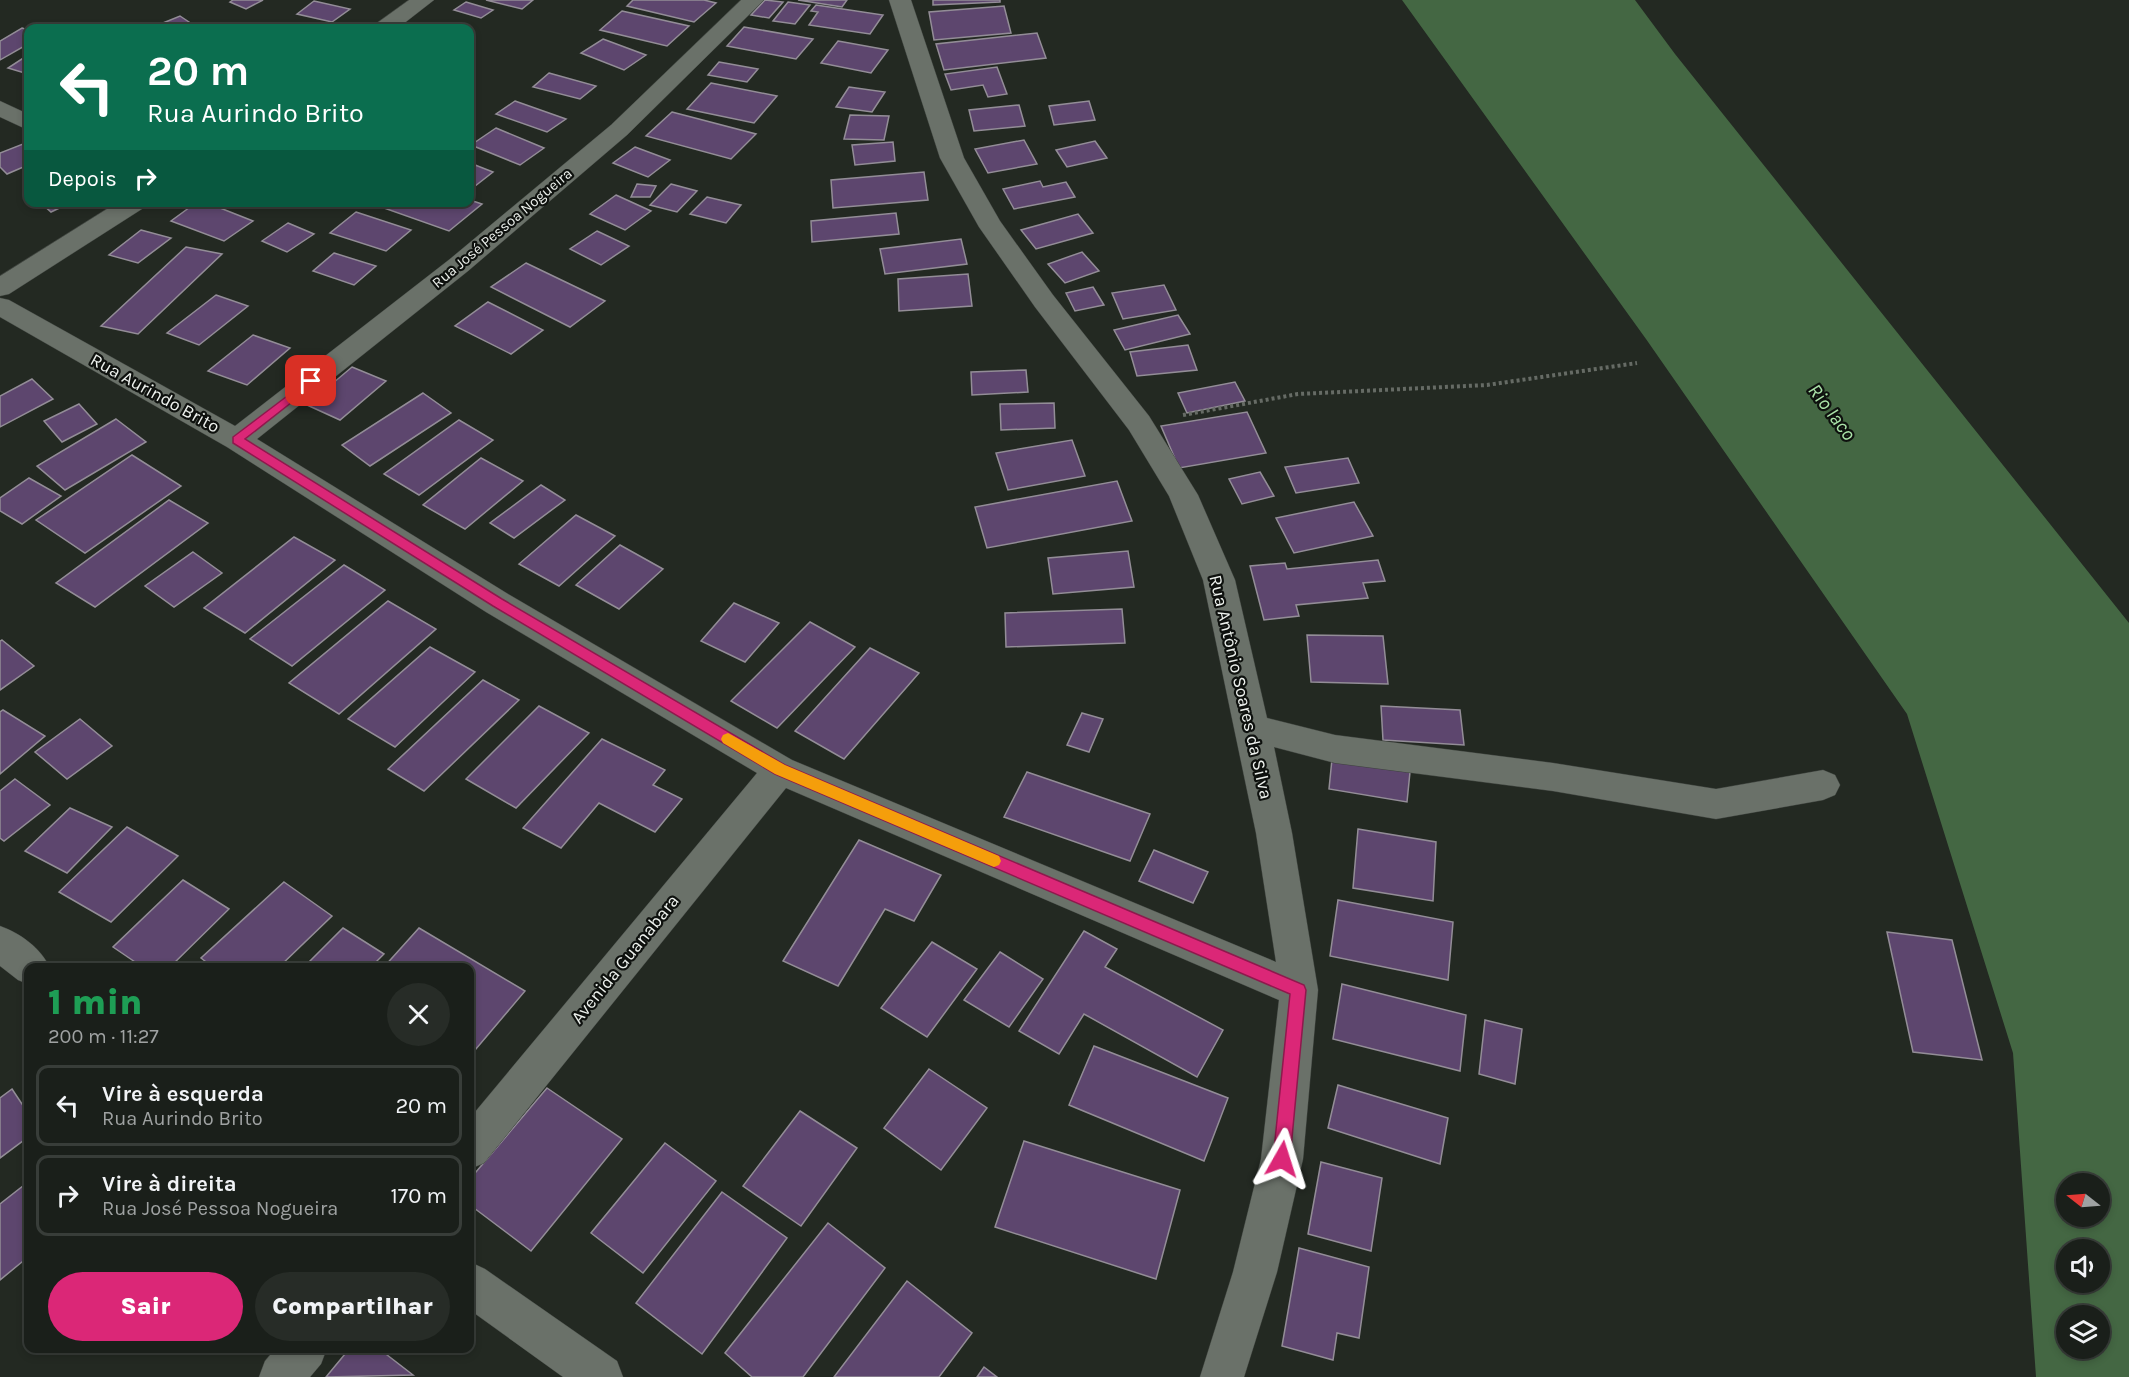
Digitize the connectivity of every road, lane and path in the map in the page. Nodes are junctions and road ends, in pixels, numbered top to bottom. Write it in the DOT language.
graph roads {
  1 [pos="423,0"];
  2 [pos="753,0"];
  3 [pos="900,0"];
  4 [pos="391,24"];
  5 [pos="0,108"];
  6 [pos="24,121"];
  7 [pos="128,207"];
  8 [pos="0,288"];
  9 [pos="0,306"];
  10 [pos="1637,363"];
  11 [pos="1139,423"];
  12 [pos="237,440"];
  13 [pos="1253,728"];
  14 [pos="780,770"];
  15 [pos="1824,785"];
  16 [pos="0,943"];
  17 [pos="25,963"];
  18 [pos="1299,990"];
  19 [pos="474,1144"];
  20 [pos="474,1287"];
  21 [pos="301,1353"];
  22 [pos="281,1377"];
  23 [pos="601,1377"];
  24 [pos="1222,1377"];
  1 -- 4 [label="street"];
  2 -- 12 [label="street, Rua José Pessoa Nogueira"];
  3 -- 11 [label="street, Rua Antônio Soares da Silva"];
  5 -- 6 [label="street"];
  7 -- 8 [label="street"];
  9 -- 12 [label="street, Rua Aurindo Brito"];
  10 -- 11 [label="path"];
  11 -- 13 [label="street, Rua Antônio Soares da Silva"];
  12 -- 14 [label="street, Rua Aurindo Brito"];
  13 -- 15 [label="street"];
  13 -- 18 [label="street, Rua Antônio Soares da Silva"];
  14 -- 18 [label="street, Rua Aurindo Brito"];
  14 -- 19 [label="street, Avenida Guanabara"];
  16 -- 17 [label="street"];
  18 -- 24 [label="street, Rua Antônio Soares da Silva"];
  20 -- 23 [label="street"];
  21 -- 22 [label="street"];
}
